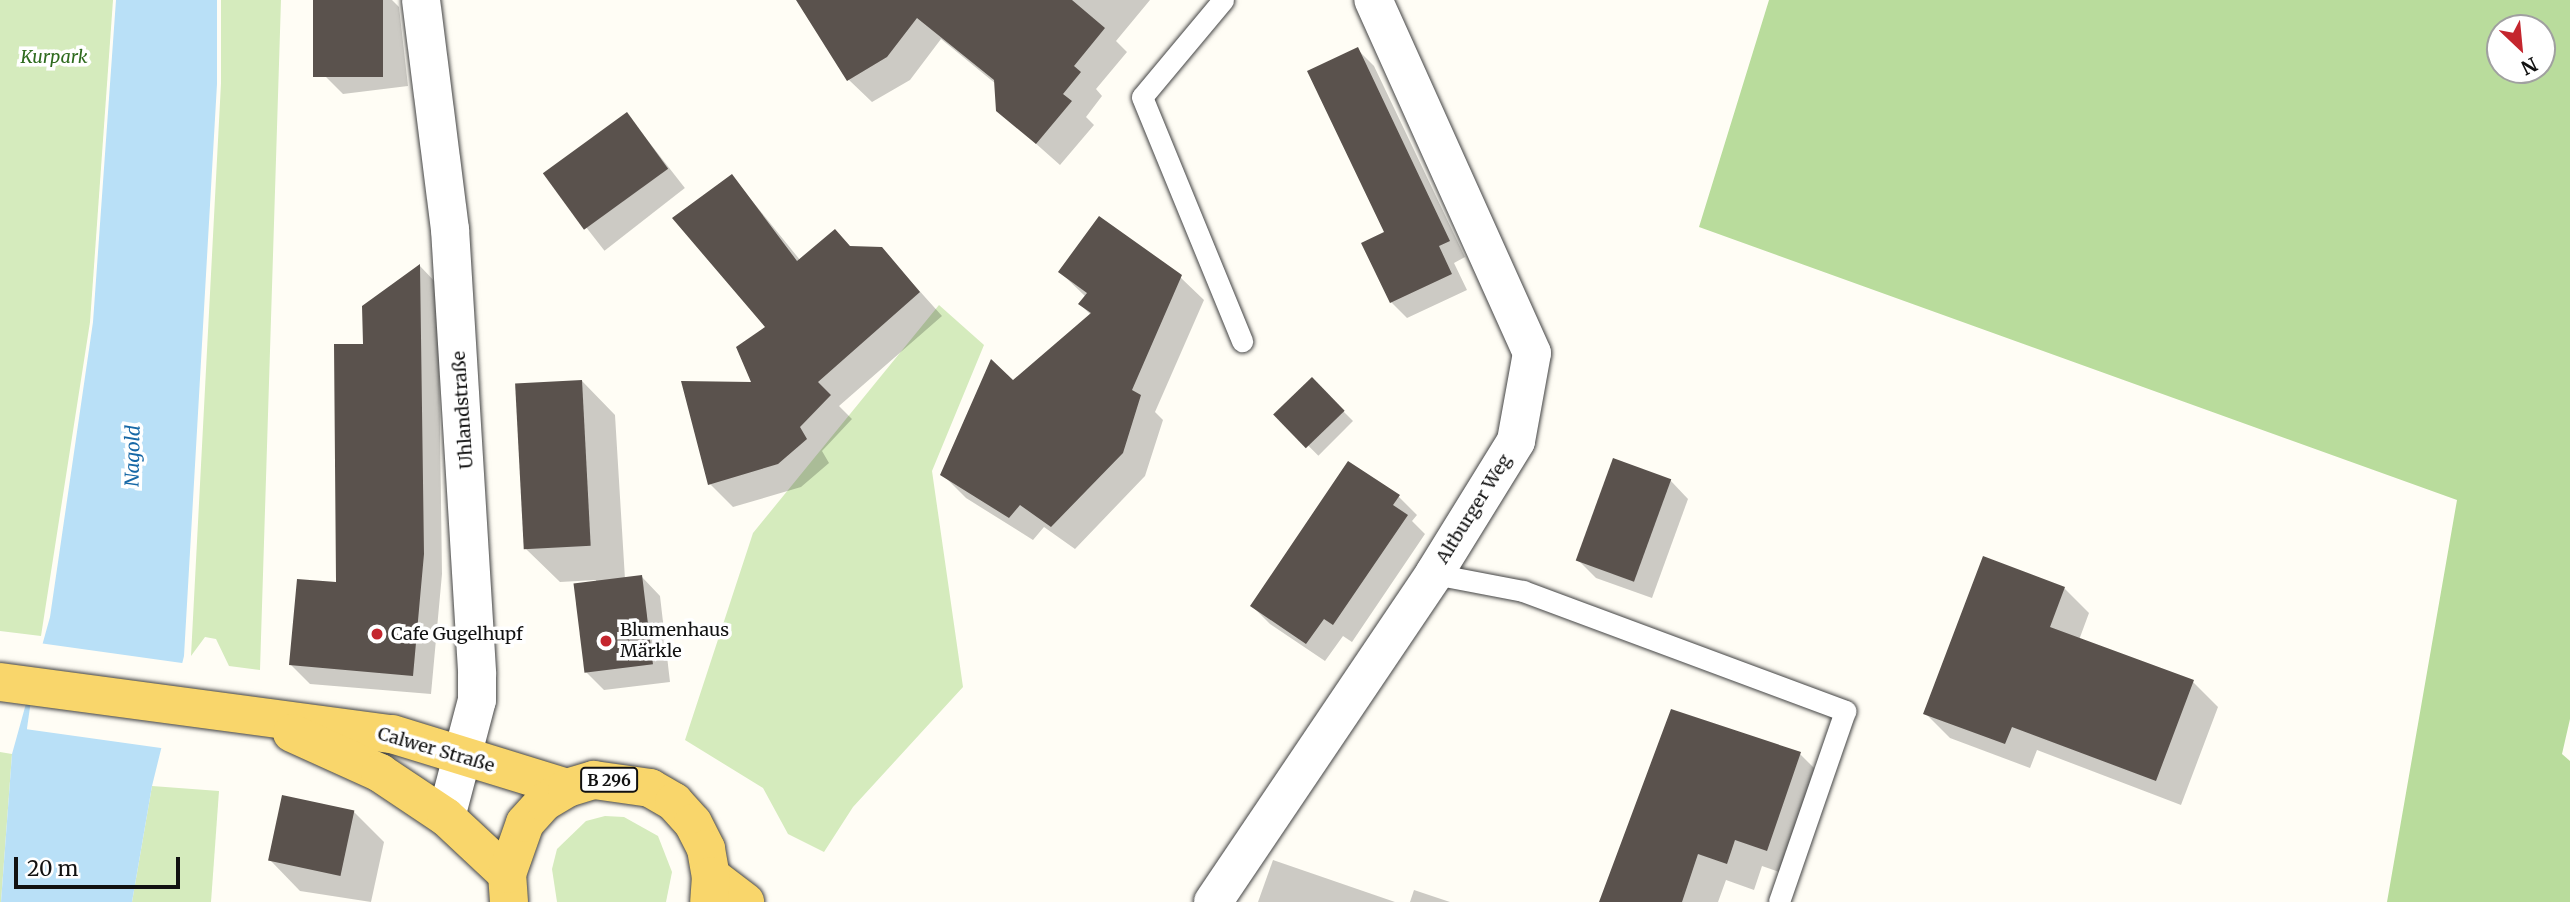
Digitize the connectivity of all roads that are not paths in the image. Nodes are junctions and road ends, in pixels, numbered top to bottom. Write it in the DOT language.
graph roads {
  1 [pos="421,0"];
  2 [pos="1223,0"];
  3 [pos="1373,0"];
  4 [pos="1242,341"];
  5 [pos="1434,574"];
  6 [pos="0,682"];
  7 [pos="261,719"];
  8 [pos="464,757"];
  9 [pos="567,788"];
  10 [pos="446,817"];
  11 [pos="508,888"];
  12 [pos="710,889"];
  13 [pos="745,902"];
  14 [pos="1213,902"];
  15 [pos="1779,902"];
  1 -- 8 [label="street, Uhlandstraße"];
  2 -- 4 [label="lane"];
  3 -- 5 [label="street, Altburger Weg"];
  5 -- 14 [label="street, Altburger Weg"];
  5 -- 15 [label="lane"];
  6 -- 7 [label="main road, Calwer Straße / B 296"];
  7 -- 8 [label="main road, Calwer Straße / B 296"];
  7 -- 10 [label="main road, Calwer Straße / B 296"];
  8 -- 9 [label="main road, Calwer Straße / B 296"];
  8 -- 10 [label="street, Uhlandstraße"];
  9 -- 11 [label="main road, B 296"];
  9 -- 12 [label="main road, B 296"];
  10 -- 11 [label="main road, Calwer Straße / B 296"];
  12 -- 13 [label="main road, B 296"];
}
